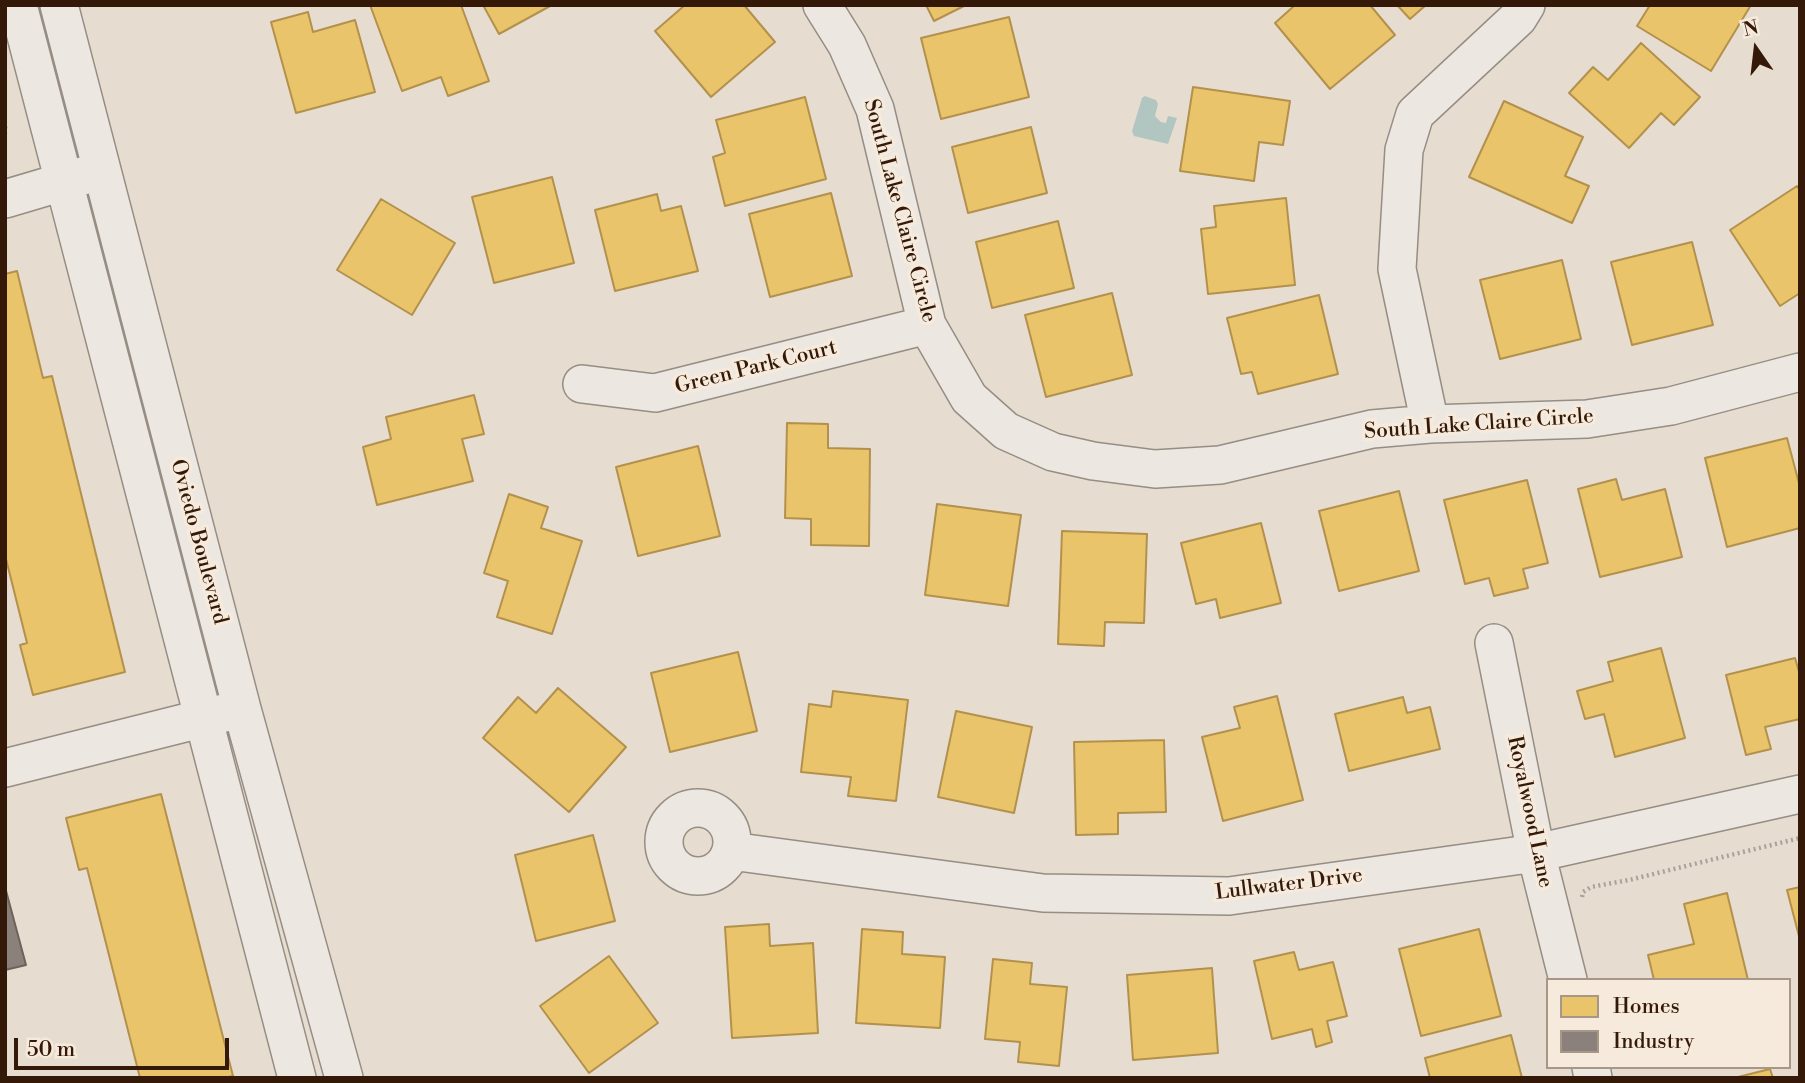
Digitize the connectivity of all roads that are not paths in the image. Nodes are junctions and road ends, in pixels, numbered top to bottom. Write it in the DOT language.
graph roads {
  1 [pos="18,5"];
  2 [pos="59,5"];
  3 [pos="822,5"];
  4 [pos="1526,5"];
  5 [pos="101,171"];
  6 [pos="64,182"];
  7 [pos="5,199"];
  8 [pos="927,325"];
  9 [pos="1800,372"];
  10 [pos="582,384"];
  11 [pos="1430,424"];
  12 [pos="1494,643"];
  13 [pos="242,709"];
  14 [pos="205,718"];
  15 [pos="5,768"];
  16 [pos="1800,794"];
  17 [pos="731,851"];
  18 [pos="1536,853"];
  19 [pos="1567,978"];
  20 [pos="297,1078"];
  21 [pos="344,1078"];
  1 -- 6 [label="street, Oviedo Boulevard"];
  2 -- 5 [label="street, Oviedo Boulevard"];
  3 -- 8 [label="street, South Lake Claire Circle"];
  4 -- 11 [label="street"];
  5 -- 6 [label="street"];
  5 -- 13 [label="street, Oviedo Boulevard"];
  6 -- 7 [label="street"];
  6 -- 14 [label="street, Oviedo Boulevard"];
  8 -- 10 [label="street, Green Park Court"];
  8 -- 11 [label="street, South Lake Claire Circle"];
  9 -- 11 [label="street, South Lake Claire Circle"];
  12 -- 18 [label="street, Royalwood Lane"];
  13 -- 14 [label="street"];
  13 -- 21 [label="street, Oviedo Boulevard"];
  14 -- 15 [label="street"];
  14 -- 20 [label="street, Oviedo Boulevard"];
  16 -- 18 [label="street, Lullwater Drive"];
  17 -- 18 [label="street, Lullwater Drive"];
  18 -- 19 [label="street, Royalwood Lane"];
}
